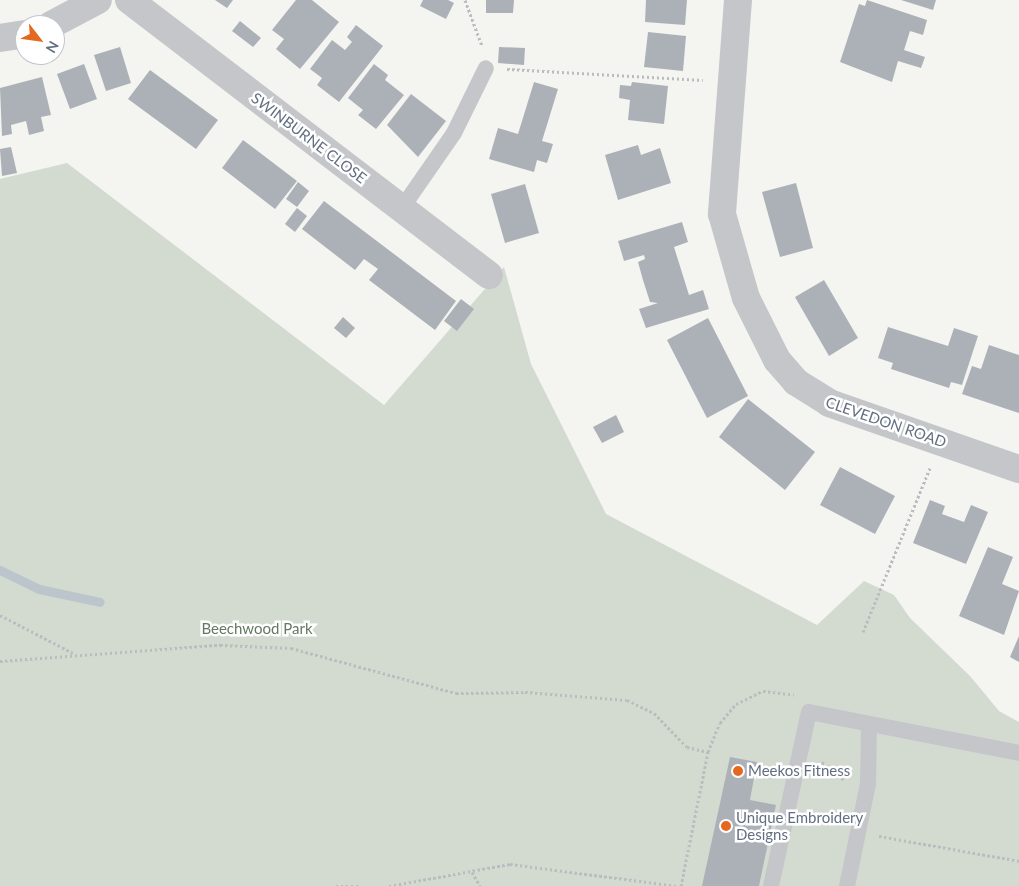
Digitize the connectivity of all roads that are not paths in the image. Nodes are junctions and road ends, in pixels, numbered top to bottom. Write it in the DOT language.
graph roads {
  1 [pos="98,0"];
  2 [pos="129,0"];
  3 [pos="738,0"];
  4 [pos="65,18"];
  5 [pos="15,36"];
  6 [pos="0,38"];
  7 [pos="486,68"];
  8 [pos="402,208"];
  9 [pos="489,275"];
  10 [pos="1019,468"];
  11 [pos="869,725"];
  12 [pos="1019,753"];
  13 [pos="770,886"];
  14 [pos="846,886"];
  1 -- 4 [label="street"];
  2 -- 8 [label="street, SWINBURNE CLOSE"];
  3 -- 10 [label="street, CLEVEDON ROAD"];
  5 -- 6 [label="street"];
  7 -- 8 [label="lane"];
  8 -- 9 [label="street, SWINBURNE CLOSE"];
  11 -- 12 [label="lane"];
  11 -- 13 [label="lane"];
  11 -- 14 [label="lane"];
}
